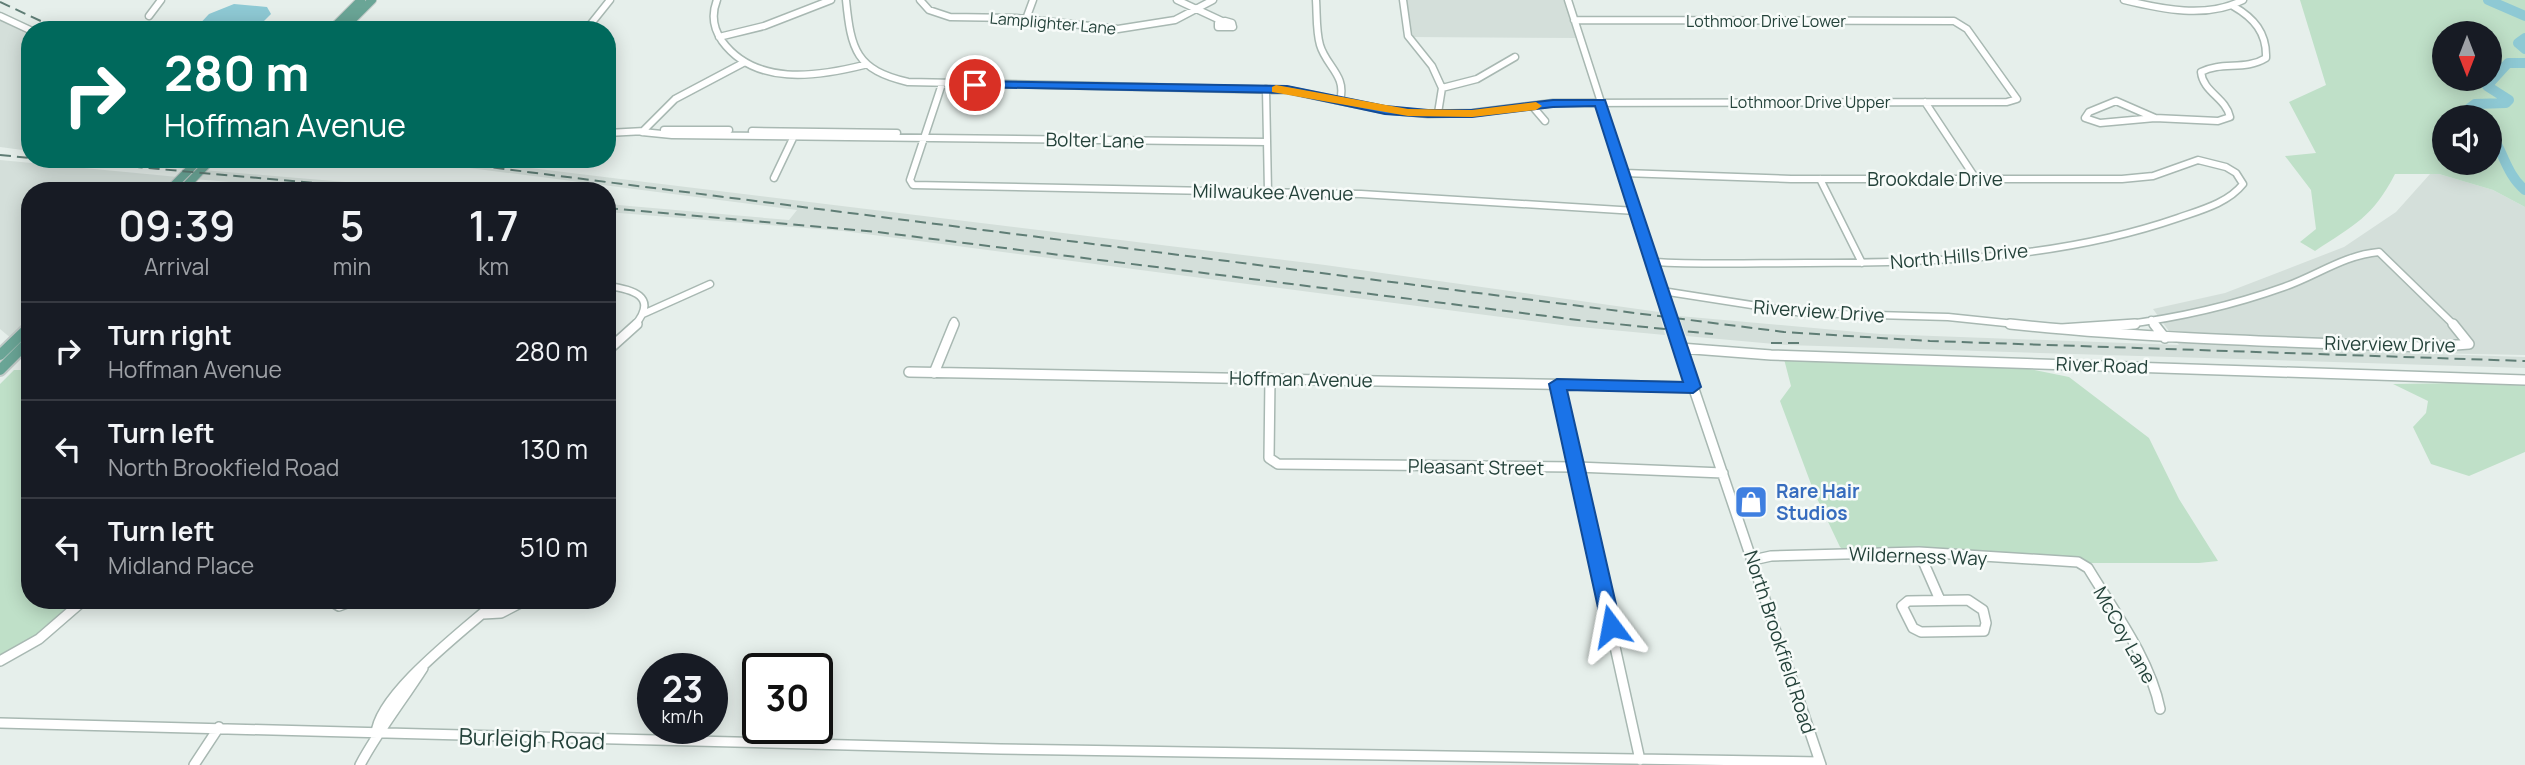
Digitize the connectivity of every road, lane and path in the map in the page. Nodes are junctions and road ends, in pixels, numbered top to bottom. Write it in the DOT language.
graph roads {
  1 [pos="161,0"];
  2 [pos="361,0"];
  3 [pos="372,0"];
  4 [pos="610,0"];
  5 [pos="717,0"];
  6 [pos="831,0"];
  7 [pos="846,0"];
  8 [pos="920,0"];
  9 [pos="1033,0"];
  10 [pos="1177,0"];
  11 [pos="1213,0"];
  12 [pos="1316,0"];
  13 [pos="1403,0"];
  14 [pos="1568,0"];
  15 [pos="2124,0"];
  16 [pos="2243,0"];
  17 [pos="2234,6"];
  18 [pos="1199,9"];
  19 [pos="0,16"];
  20 [pos="149,16"];
  21 [pos="1026,19"];
  22 [pos="1574,20"];
  23 [pos="340,21"];
  24 [pos="351,21"];
  25 [pos="593,21"];
  26 [pos="1222,22"];
  27 [pos="21,26"];
  28 [pos="719,37"];
  29 [pos="1515,57"];
  30 [pos="743,63"];
  31 [pos="864,65"];
  32 [pos="942,84"];
  33 [pos="1442,88"];
  34 [pos="1266,89"];
  35 [pos="2017,99"];
  36 [pos="1340,100"];
  37 [pos="1600,102"];
  38 [pos="1926,102"];
  39 [pos="1533,107"];
  40 [pos="1438,114"];
  41 [pos="2155,117"];
  42 [pos="1545,121"];
  43 [pos="642,132"];
  44 [pos="616,133"];
  45 [pos="795,134"];
  46 [pos="923,137"];
  47 [pos="1267,142"];
  48 [pos="191,168"];
  49 [pos="203,168"];
  50 [pos="1624,173"];
  51 [pos="2239,177"];
  52 [pos="774,178"];
  53 [pos="1820,179"];
  54 [pos="1976,179"];
  55 [pos="177,182"];
  56 [pos="190,182"];
  57 [pos="1268,192"];
  58 [pos="1636,211"];
  59 [pos="1653,262"];
  60 [pos="1863,263"];
  61 [pos="710,284"];
  62 [pos="616,287"];
  63 [pos="1662,291"];
  64 [pos="643,314"];
  65 [pos="2151,320"];
  66 [pos="954,321"];
  67 [pos="2061,329"];
  68 [pos="21,335"];
  69 [pos="2165,338"];
  70 [pos="21,343"];
  71 [pos="12,344"];
  72 [pos="616,344"];
  73 [pos="1680,348"];
  74 [pos="21,350"];
  75 [pos="0,355"];
  76 [pos="0,370"];
  77 [pos="909,372"];
  78 [pos="934,373"];
  79 [pos="1270,378"];
  80 [pos="2525,380"];
  81 [pos="1557,384"];
  82 [pos="1693,387"];
  83 [pos="1577,467"];
  84 [pos="1723,473"];
  85 [pos="1919,552"];
  86 [pos="1753,560"];
  87 [pos="2084,564"];
  88 [pos="1940,600"];
  89 [pos="73,609"];
  90 [pos="488,609"];
  91 [pos="507,609"];
  92 [pos="483,614"];
  93 [pos="0,661"];
  94 [pos="2160,709"];
  95 [pos="0,723"];
  96 [pos="219,727"];
  97 [pos="376,734"];
  98 [pos="1293,759"];
  99 [pos="1640,760"];
  100 [pos="1820,764"];
  101 [pos="194,765"];
  102 [pos="360,765"];
  1 -- 20 [label="street"];
  2 -- 23 [label="main road"];
  3 -- 24 [label="main road"];
  4 -- 25 [label="street"];
  5 -- 28 [label="street"];
  6 -- 28 [label="street"];
  7 -- 31 [label="street"];
  8 -- 21 [label="street, Lamplighter Lane"];
  9 -- 21 [label="street"];
  10 -- 18 [label="street"];
  11 -- 18 [label="street, Lamplighter Lane"];
  12 -- 36 [label="street"];
  13 -- 33 [label="street"];
  14 -- 22 [label="street, North Brookfield Road"];
  15 -- 17 [label="street"];
  16 -- 17 [label="street"];
  17 -- 41 [label="street"];
  18 -- 21 [label="street, Lamplighter Lane"];
  18 -- 26 [label="street"];
  19 -- 27 [label="street"];
  22 -- 35 [label="street, Lothmoor Drive Lower"];
  22 -- 37 [label="street, North Brookfield Road"];
  28 -- 30 [label="street"];
  29 -- 33 [label="street"];
  30 -- 31 [label="street"];
  30 -- 43 [label="street"];
  31 -- 32 [label="street, Lothmoor Drive Upper"];
  32 -- 34 [label="street, Lothmoor Drive Upper"];
  32 -- 46 [label="street"];
  33 -- 40 [label="street"];
  34 -- 36 [label="street, Lothmoor Drive Upper"];
  34 -- 47 [label="street"];
  35 -- 38 [label="street, Lothmoor Drive Upper"];
  36 -- 40 [label="street, Lothmoor Drive Upper"];
  37 -- 38 [label="street, Lothmoor Drive Upper"];
  37 -- 39 [label="street, Lothmoor Drive Upper"];
  37 -- 50 [label="street, North Brookfield Road"];
  38 -- 54 [label="street"];
  39 -- 40 [label="street, Lothmoor Drive Upper"];
  39 -- 42 [label="street"];
  41 -- 41 [label="street"];
  43 -- 44 [label="street, Bolter Lane"];
  43 -- 45 [label="street, Bolter Lane"];
  45 -- 46 [label="street, Bolter Lane"];
  45 -- 52 [label="street"];
  46 -- 47 [label="street, Bolter Lane"];
  46 -- 57 [label="street, Milwaukee Avenue"];
  47 -- 57 [label="street"];
  48 -- 55 [label="main road"];
  49 -- 56 [label="main road"];
  50 -- 53 [label="street, Brookdale Drive"];
  50 -- 58 [label="street, North Brookfield Road"];
  51 -- 54 [label="street, Brookdale Drive"];
  51 -- 60 [label="street, North Hills Drive"];
  53 -- 54 [label="street, Brookdale Drive"];
  53 -- 60 [label="street"];
  57 -- 58 [label="street, Milwaukee Avenue"];
  58 -- 59 [label="street, North Brookfield Road"];
  59 -- 60 [label="street, North Hills Drive"];
  59 -- 63 [label="street, North Brookfield Road"];
  61 -- 64 [label="street"];
  62 -- 64 [label="street"];
  63 -- 67 [label="street, Riverview Drive"];
  63 -- 73 [label="street, North Brookfield Road"];
  64 -- 72 [label="street"];
  65 -- 67 [label="street, Riverview Drive"];
  65 -- 69 [label="street"];
  65 -- 69 [label="street, Riverview Drive"];
  66 -- 78 [label="street"];
  67 -- 69 [label="street, Riverview Drive"];
  68 -- 71 [label="main road"];
  70 -- 71 [label="street"];
  71 -- 75 [label="main road"];
  73 -- 80 [label="street, River Road"];
  73 -- 82 [label="street, North Brookfield Road"];
  74 -- 76 [label="main road"];
  77 -- 78 [label="street, Hoffman Avenue"];
  78 -- 79 [label="street, Hoffman Avenue"];
  79 -- 81 [label="street, Hoffman Avenue"];
  79 -- 83 [label="street, Pleasant Street"];
  81 -- 82 [label="street, Hoffman Avenue"];
  81 -- 83 [label="street"];
  82 -- 84 [label="street, North Brookfield Road"];
  83 -- 84 [label="street, Pleasant Street"];
  83 -- 99 [label="street"];
  84 -- 86 [label="street, North Brookfield Road"];
  85 -- 86 [label="street, Wilderness Way"];
  85 -- 87 [label="street, Wilderness Way"];
  85 -- 88 [label="street"];
  86 -- 100 [label="street, North Brookfield Road"];
  87 -- 94 [label="street, McCoy Lane"];
  88 -- 88 [label="street"];
  89 -- 93 [label="street"];
  90 -- 92 [label="street"];
  91 -- 92 [label="street"];
  92 -- 97 [label="street"];
  95 -- 96 [label="street, Burleigh Road"];
  96 -- 97 [label="street, Burleigh Road"];
  96 -- 101 [label="street"];
  97 -- 98 [label="street, Burleigh Road"];
  97 -- 102 [label="street"];
  98 -- 99 [label="street, Burleigh Road"];
  99 -- 100 [label="street, Burleigh Road"];
}
